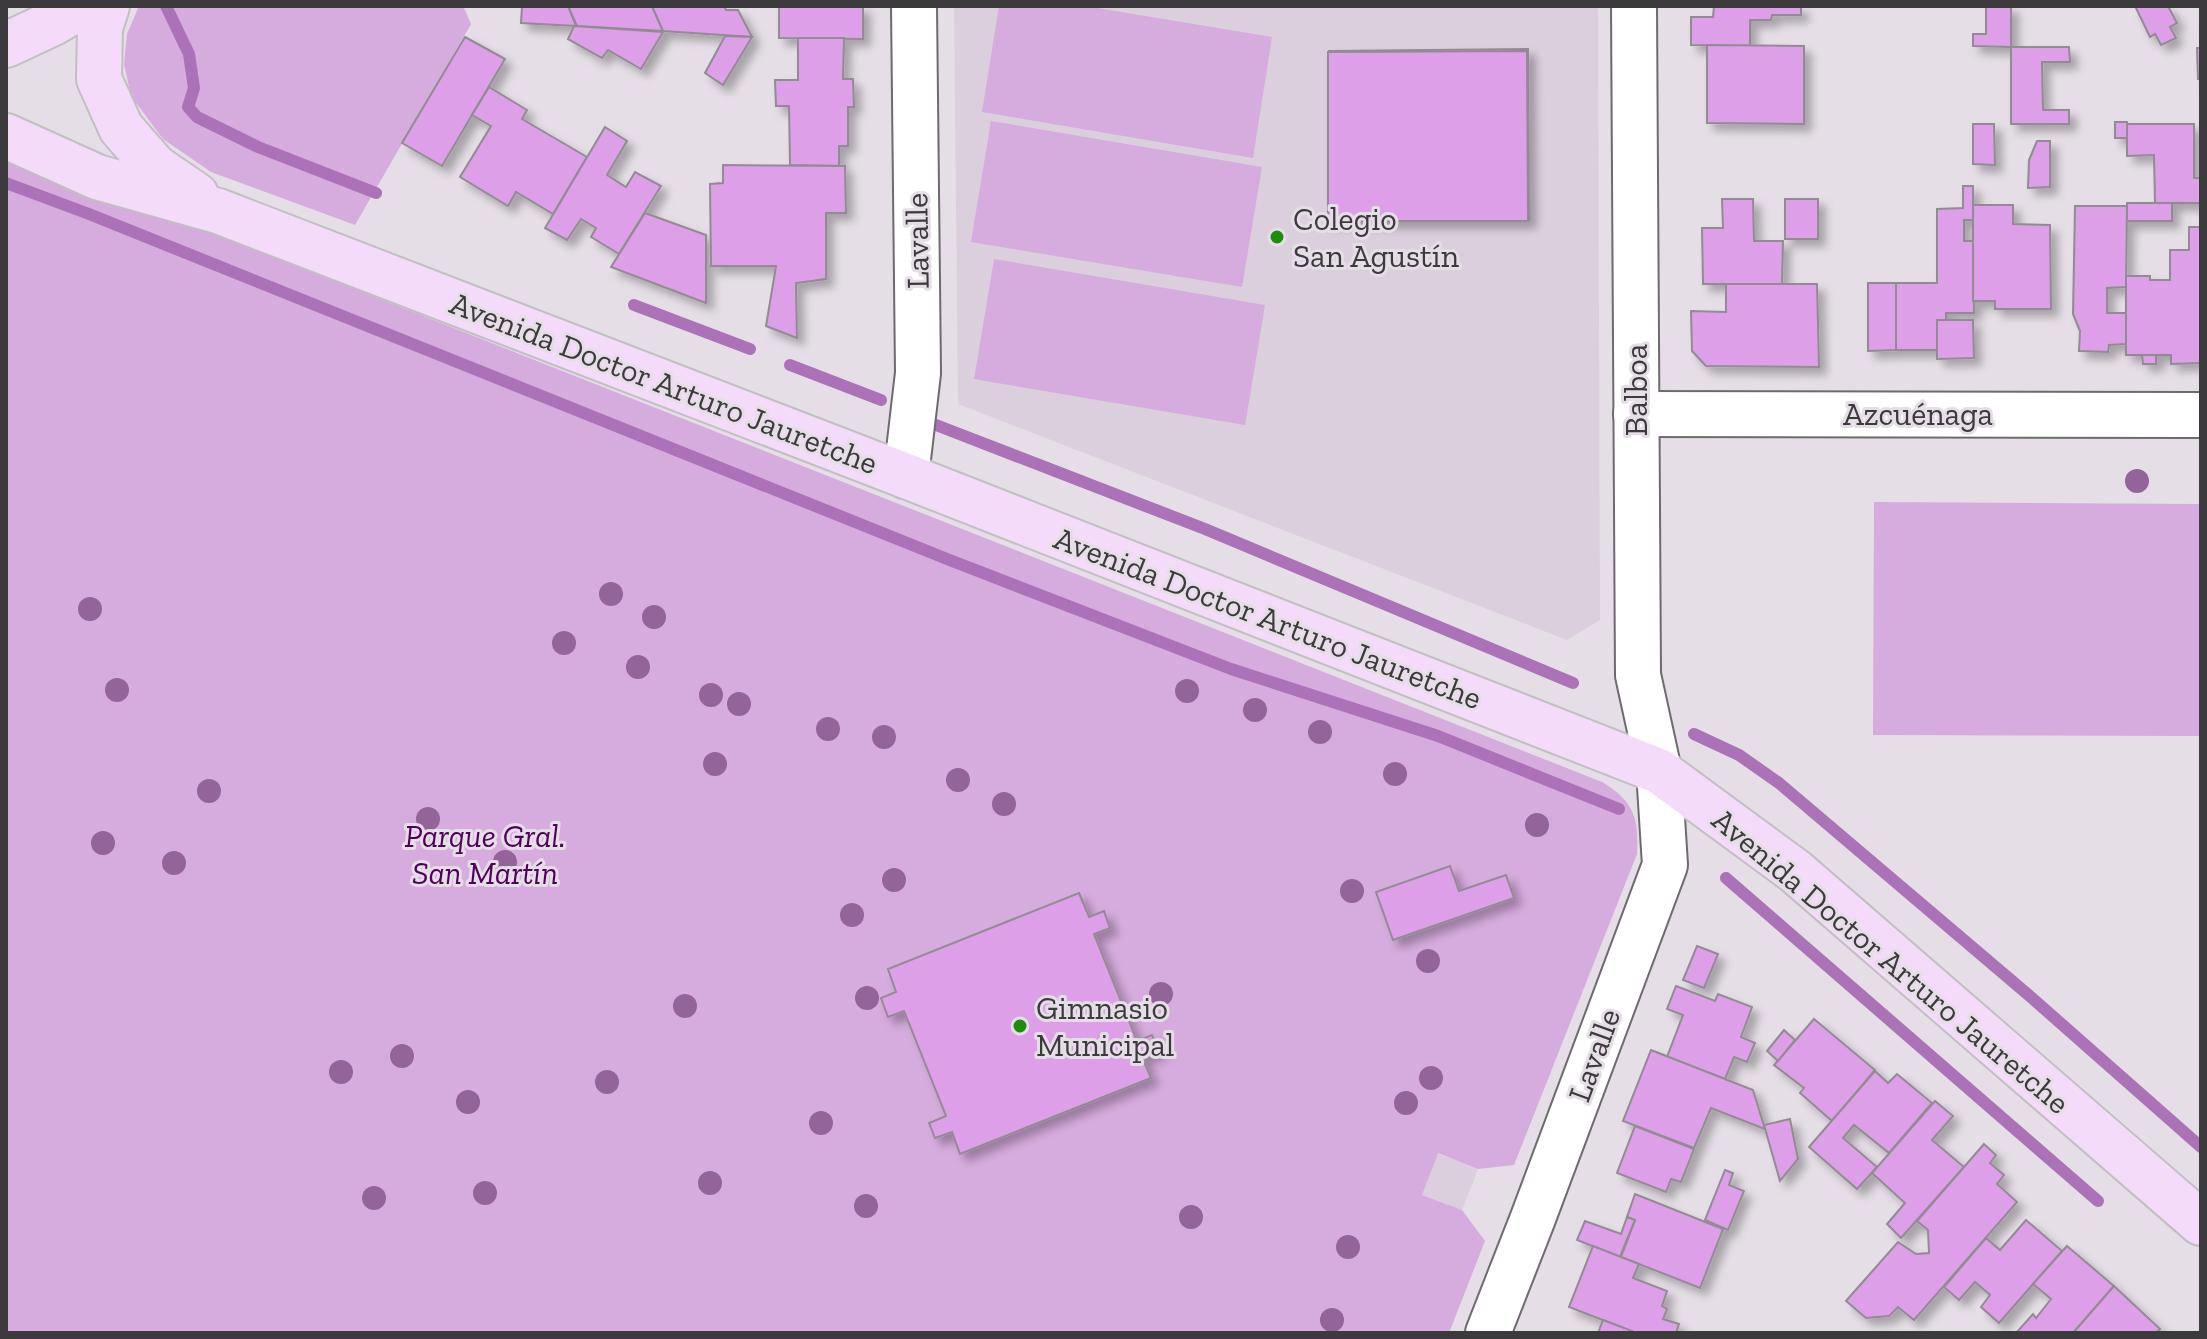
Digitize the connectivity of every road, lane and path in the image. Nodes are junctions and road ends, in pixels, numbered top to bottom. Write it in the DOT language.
graph roads {
  1 [pos="82,6"];
  2 [pos="107,6"];
  3 [pos="914,6"];
  4 [pos="1634,6"];
  5 [pos="6,45"];
  6 [pos="6,136"];
  7 [pos="218,211"];
  8 [pos="1636,414"];
  9 [pos="2201,415"];
  10 [pos="906,476"];
  11 [pos="1659,771"];
  12 [pos="2201,1223"];
  13 [pos="1488,1333"];
  1 -- 5 [label="main road"];
  2 -- 7 [label="main road, Avenida Doctor Arturo Jauretche"];
  3 -- 10 [label="street, Lavalle"];
  4 -- 8 [label="street, Balboa"];
  6 -- 7 [label="main road, Avenida Doctor Arturo Jauretche"];
  7 -- 10 [label="main road, Avenida Doctor Arturo Jauretche"];
  8 -- 9 [label="street, Azcuénaga"];
  8 -- 11 [label="street, Balboa"];
  10 -- 11 [label="main road, Avenida Doctor Arturo Jauretche"];
  11 -- 12 [label="main road, Avenida Doctor Arturo Jauretche"];
  11 -- 13 [label="street, Lavalle"];
}
